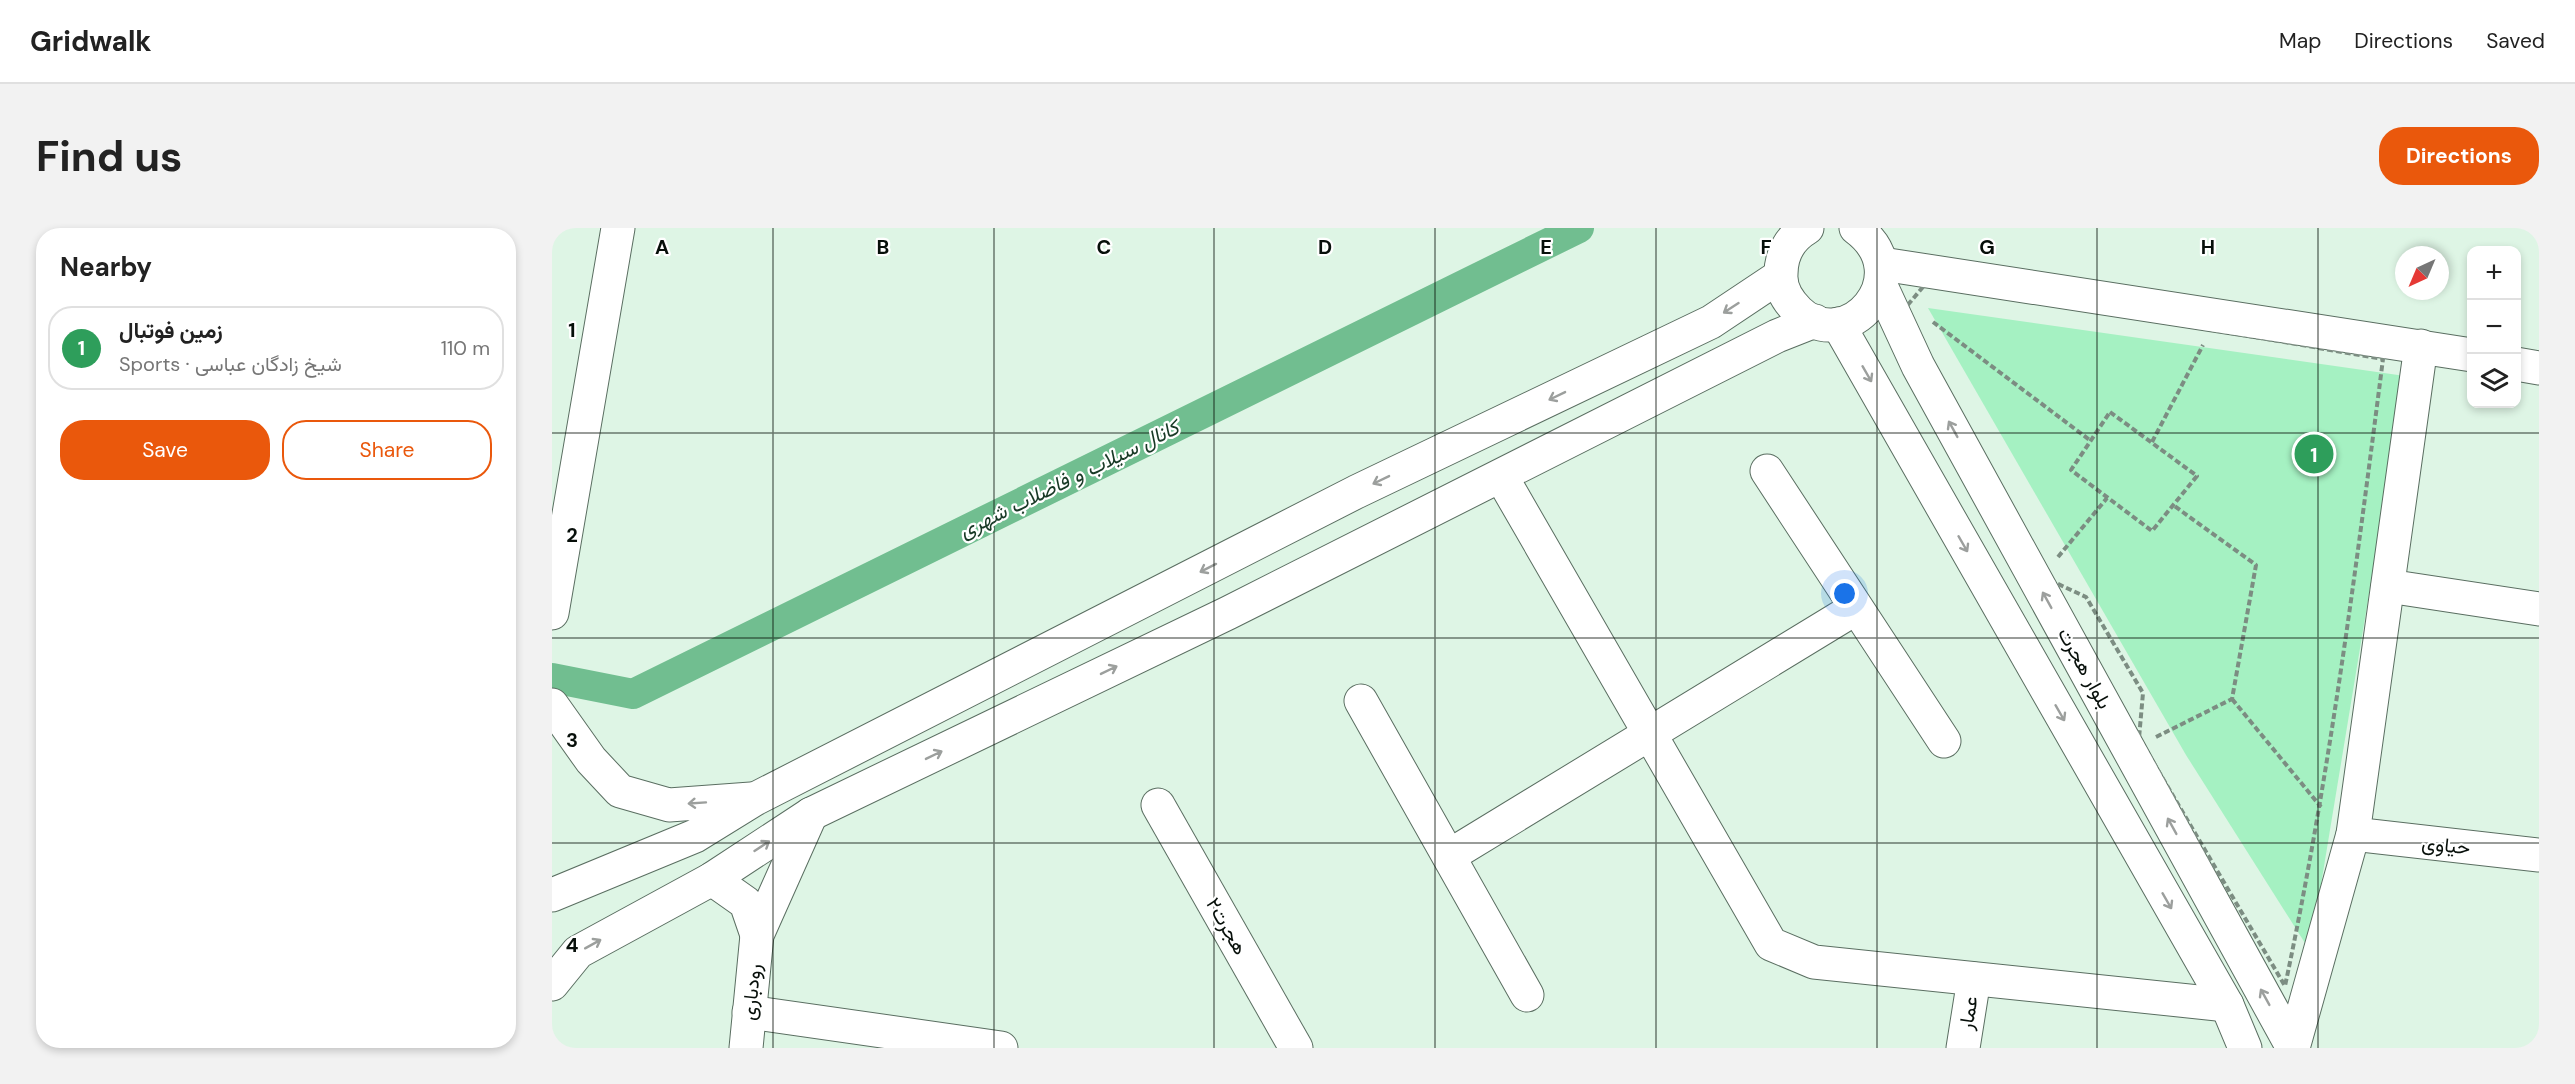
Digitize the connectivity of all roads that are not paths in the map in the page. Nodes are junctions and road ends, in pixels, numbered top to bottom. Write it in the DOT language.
graph roads {
  1 [pos="618,228"];
  2 [pos="1801,230"];
  3 [pos="1879,254"];
  4 [pos="1780,276"];
  5 [pos="1826,322"];
  6 [pos="2421,346"];
  7 [pos="2467,355"];
  8 [pos="2521,365"];
  9 [pos="2539,368"];
  10 [pos="1767,471"];
  11 [pos="1501,476"];
  12 [pos="2388,586"];
  13 [pos="1856,608"];
  14 [pos="2539,609"];
  15 [pos="552,613"];
  16 [pos="1361,701"];
  17 [pos="552,705"];
  18 [pos="1649,733"];
  19 [pos="1944,741"];
  20 [pos="755,799"];
  21 [pos="1158,805"];
  22 [pos="811,814"];
  23 [pos="2353,834"];
  24 [pos="2539,855"];
  25 [pos="1449,856"];
  26 [pos="711,879"];
  27 [pos="552,895"];
  28 [pos="757,935"];
  29 [pos="1974,979"];
  30 [pos="552,984"];
  31 [pos="1527,995"];
  32 [pos="2227,1005"];
  33 [pos="749,1011"];
  34 [pos="746,1048"];
  35 [pos="1001,1048"];
  36 [pos="1296,1048"];
  37 [pos="1963,1048"];
  38 [pos="2245,1048"];
  39 [pos="2293,1048"];
  1 -- 15 [label="street"];
  2 -- 4 [label="street"];
  3 -- 5 [label="street"];
  3 -- 6 [label="street"];
  39 -- 3 [label="street, بلوار هجرت, one-way"];
  4 -- 5 [label="street"];
  4 -- 20 [label="street, one-way"];
  5 -- 11 [label="street"];
  5 -- 32 [label="street, one-way"];
  6 -- 7 [label="street"];
  6 -- 12 [label="street"];
  8 -- 9 [label="street"];
  10 -- 13 [label="street"];
  11 -- 18 [label="street"];
  22 -- 11 [label="street, one-way"];
  12 -- 14 [label="street"];
  12 -- 23 [label="street"];
  13 -- 18 [label="street"];
  13 -- 19 [label="street"];
  16 -- 25 [label="street"];
  20 -- 17 [label="street, one-way"];
  18 -- 25 [label="street"];
  18 -- 29 [label="street"];
  20 -- 27 [label="street"];
  21 -- 36 [label="street, هجرت۲"];
  26 -- 22 [label="street, one-way"];
  22 -- 28 [label="street"];
  23 -- 24 [label="street, حیاوی"];
  23 -- 39 [label="street"];
  25 -- 31 [label="street"];
  26 -- 28 [label="street"];
  30 -- 26 [label="street, one-way"];
  28 -- 33 [label="street, رودباری"];
  29 -- 32 [label="street"];
  29 -- 37 [label="street, عمار"];
  32 -- 38 [label="street"];
  33 -- 34 [label="street, رودباری"];
  33 -- 35 [label="street"];
}
